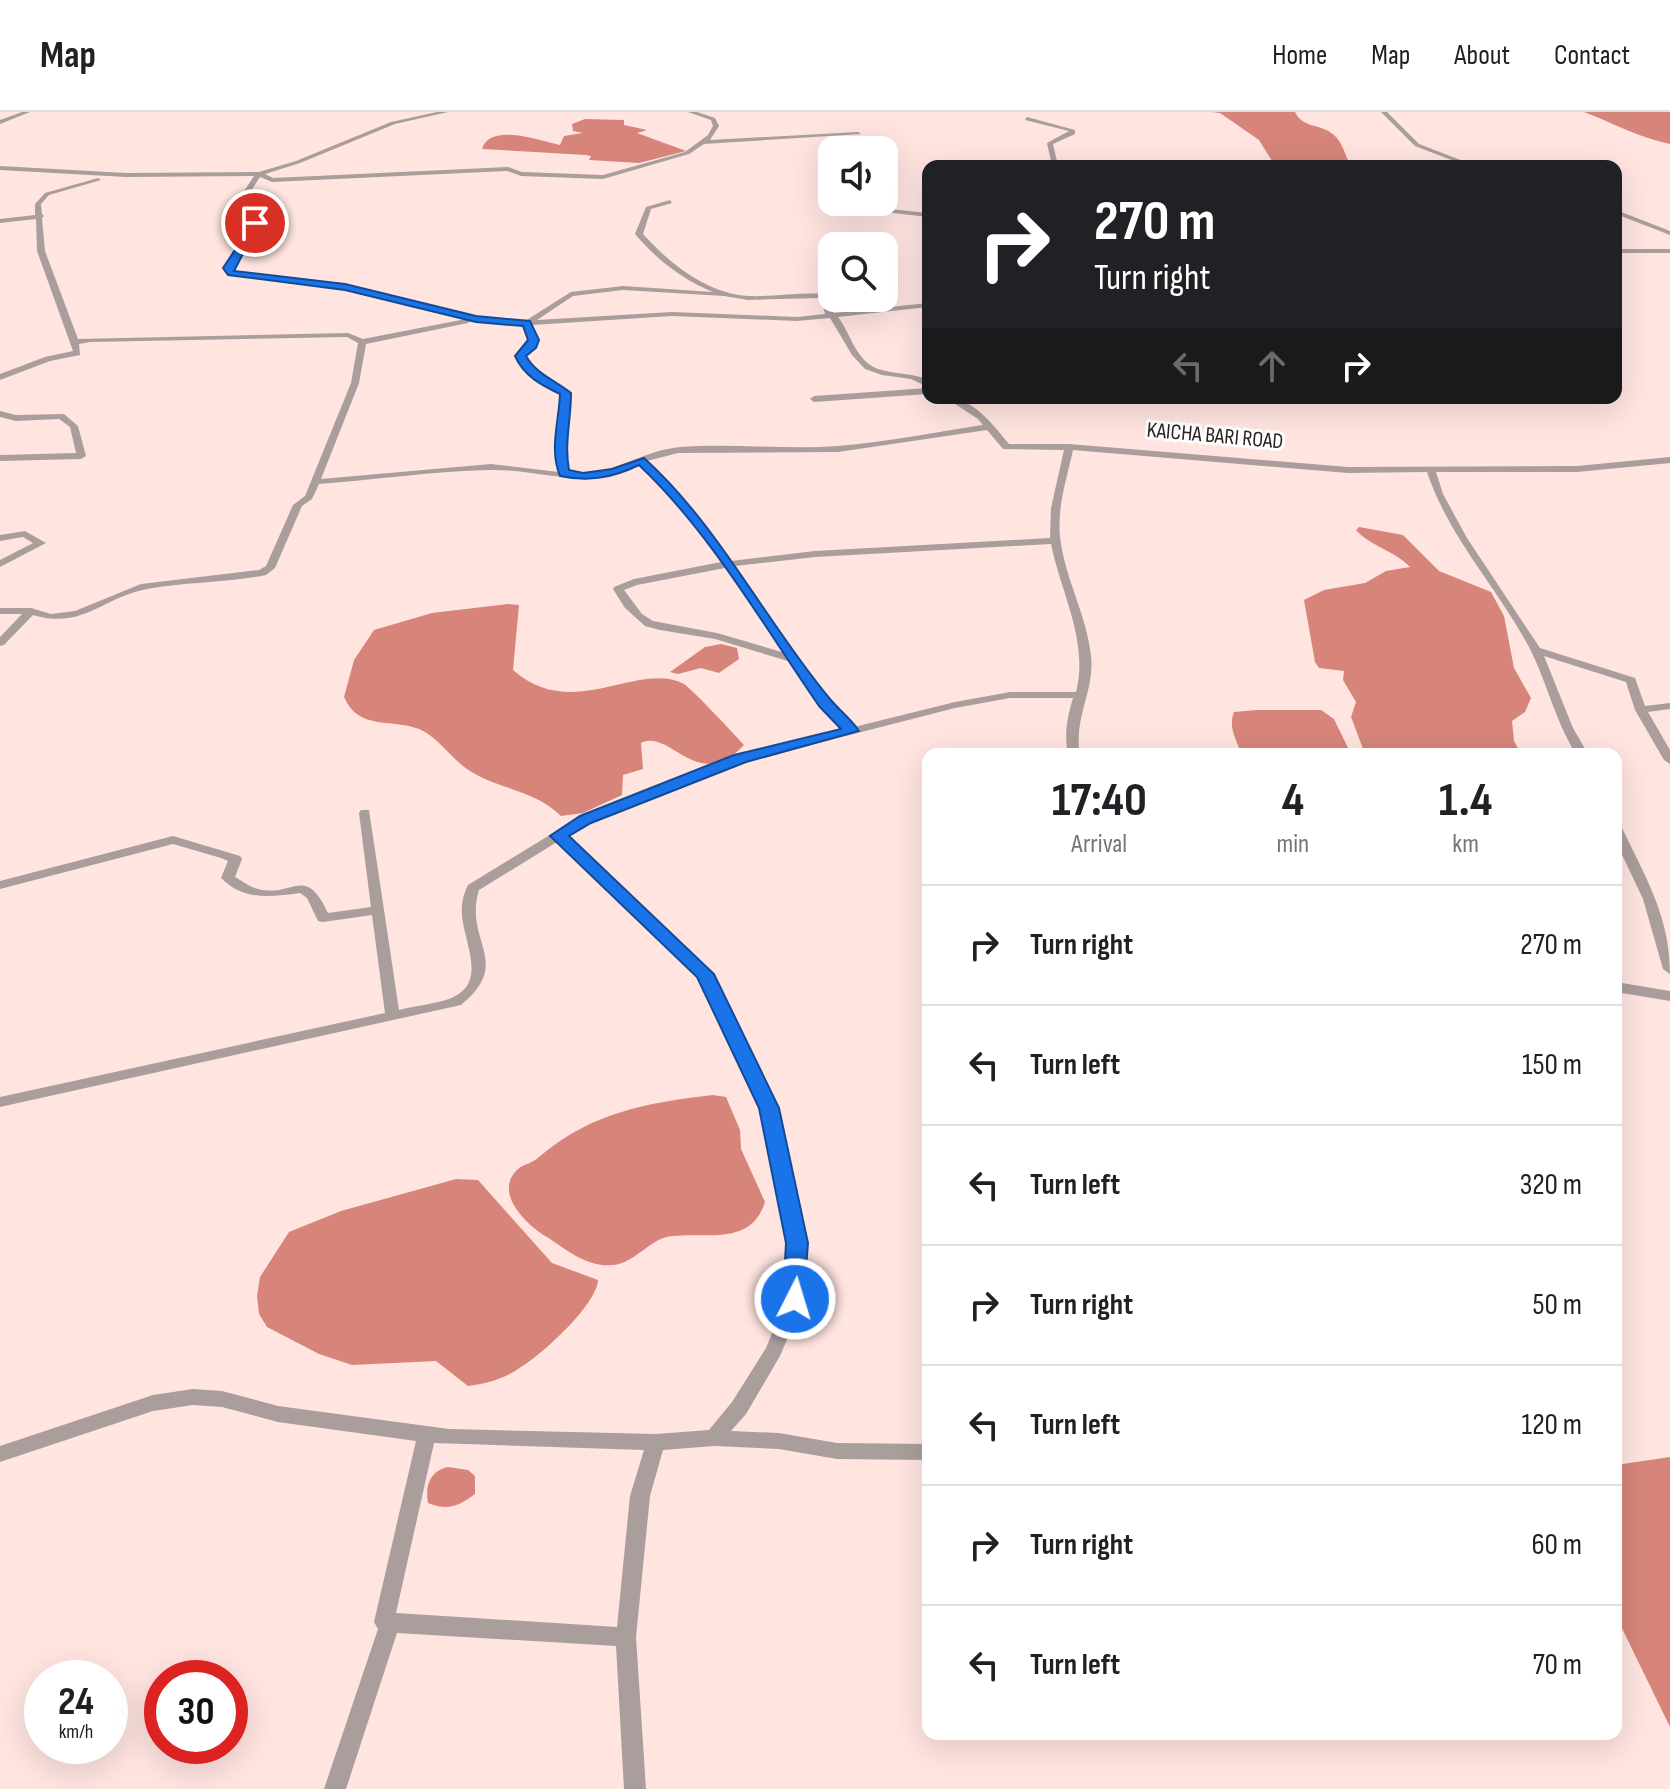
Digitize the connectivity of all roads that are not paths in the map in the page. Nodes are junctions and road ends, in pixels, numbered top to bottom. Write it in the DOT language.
graph roads {
  1 [pos="27,112"];
  2 [pos="445,112"];
  3 [pos="691,112"];
  4 [pos="1384,112"];
  5 [pos="1027,119"];
  6 [pos="0,122"];
  7 [pos="858,134"];
  8 [pos="703,142"];
  9 [pos="1054,160"];
  10 [pos="1457,160"];
  11 [pos="0,168"];
  12 [pos="259,174"];
  13 [pos="126,175"];
  14 [pos="670,202"];
  15 [pos="898,212"];
  16 [pos="922,214"];
  17 [pos="1622,214"];
  18 [pos="41,216"];
  19 [pos="0,221"];
  20 [pos="1670,233"];
  21 [pos="1622,251"];
  22 [pos="1670,251"];
  23 [pos="737,297"];
  24 [pos="922,306"];
  25 [pos="836,317"];
  26 [pos="476,319"];
  27 [pos="527,323"];
  28 [pos="75,342"];
  29 [pos="362,342"];
  30 [pos="0,377"];
  31 [pos="922,381"];
  32 [pos="922,391"];
  33 [pos="814,399"];
  34 [pos="958,404"];
  35 [pos="0,414"];
  36 [pos="991,427"];
  37 [pos="1069,447"];
  38 [pos="0,458"];
  39 [pos="640,460"];
  40 [pos="1670,460"];
  41 [pos="1431,471"];
  42 [pos="564,473"];
  43 [pos="314,482"];
  44 [pos="0,538"];
  45 [pos="1055,541"];
  46 [pos="0,564"];
  47 [pos="728,564"];
  48 [pos="0,611"];
  49 [pos="31,611"];
  50 [pos="0,643"];
  51 [pos="1535,650"];
  52 [pos="795,660"];
  53 [pos="1078,695"];
  54 [pos="1670,706"];
  55 [pos="1641,710"];
  56 [pos="852,731"];
  57 [pos="1073,748"];
  58 [pos="1578,748"];
  59 [pos="1670,760"];
  60 [pos="365,813"];
  61 [pos="558,836"];
  62 [pos="1622,841"];
  63 [pos="0,885"];
  64 [pos="378,910"];
  65 [pos="1670,969"];
  66 [pos="1622,988"];
  67 [pos="1670,996"];
  68 [pos="393,1016"];
  69 [pos="0,1102"];
  70 [pos="427,1434"];
  71 [pos="714,1438"];
  72 [pos="656,1442"];
  73 [pos="922,1452"];
  74 [pos="0,1454"];
  75 [pos="390,1623"];
  76 [pos="626,1637"];
  77 [pos="335,1789"];
  78 [pos="635,1789"];
  1 -- 6 [label="street"];
  2 -- 12 [label="street"];
  3 -- 8 [label="street"];
  4 -- 10 [label="street"];
  5 -- 9 [label="street"];
  7 -- 8 [label="street"];
  8 -- 12 [label="street"];
  11 -- 13 [label="street"];
  12 -- 13 [label="street"];
  12 -- 26 [label="street"];
  13 -- 18 [label="street"];
  14 -- 23 [label="street"];
  15 -- 16 [label="street"];
  17 -- 20 [label="street"];
  18 -- 19 [label="street"];
  18 -- 28 [label="street"];
  21 -- 22 [label="street"];
  23 -- 25 [label="street"];
  23 -- 27 [label="street"];
  24 -- 25 [label="street"];
  25 -- 27 [label="street"];
  25 -- 31 [label="street"];
  26 -- 27 [label="street"];
  26 -- 29 [label="street"];
  27 -- 42 [label="street"];
  28 -- 29 [label="street"];
  28 -- 30 [label="street"];
  29 -- 43 [label="street"];
  32 -- 33 [label="street"];
  34 -- 36 [label="street, KAICHA BARI ROAD"];
  35 -- 38 [label="street"];
  36 -- 37 [label="street, KAICHA BARI ROAD"];
  36 -- 39 [label="street"];
  37 -- 41 [label="street, KAICHA BARI ROAD"];
  37 -- 45 [label="street"];
  39 -- 42 [label="street"];
  39 -- 47 [label="street"];
  40 -- 41 [label="street, KAICHA BARI ROAD"];
  41 -- 51 [label="street"];
  42 -- 43 [label="street"];
  43 -- 49 [label="street"];
  44 -- 46 [label="street"];
  45 -- 47 [label="street"];
  45 -- 53 [label="street"];
  47 -- 52 [label="street"];
  47 -- 52 [label="street"];
  48 -- 49 [label="street"];
  49 -- 50 [label="street"];
  51 -- 55 [label="street"];
  51 -- 58 [label="street"];
  52 -- 56 [label="street"];
  53 -- 56 [label="street"];
  53 -- 57 [label="street"];
  54 -- 55 [label="street"];
  55 -- 59 [label="street"];
  56 -- 61 [label="street"];
  60 -- 64 [label="street"];
  61 -- 68 [label="street"];
  61 -- 71 [label="street"];
  62 -- 65 [label="street"];
  63 -- 64 [label="street"];
  64 -- 68 [label="street"];
  66 -- 67 [label="street"];
  68 -- 69 [label="street"];
  70 -- 72 [label="street"];
  70 -- 74 [label="street"];
  70 -- 75 [label="street"];
  71 -- 72 [label="street"];
  71 -- 73 [label="street"];
  72 -- 76 [label="street"];
  75 -- 76 [label="street"];
  75 -- 77 [label="street"];
  76 -- 78 [label="street"];
}
